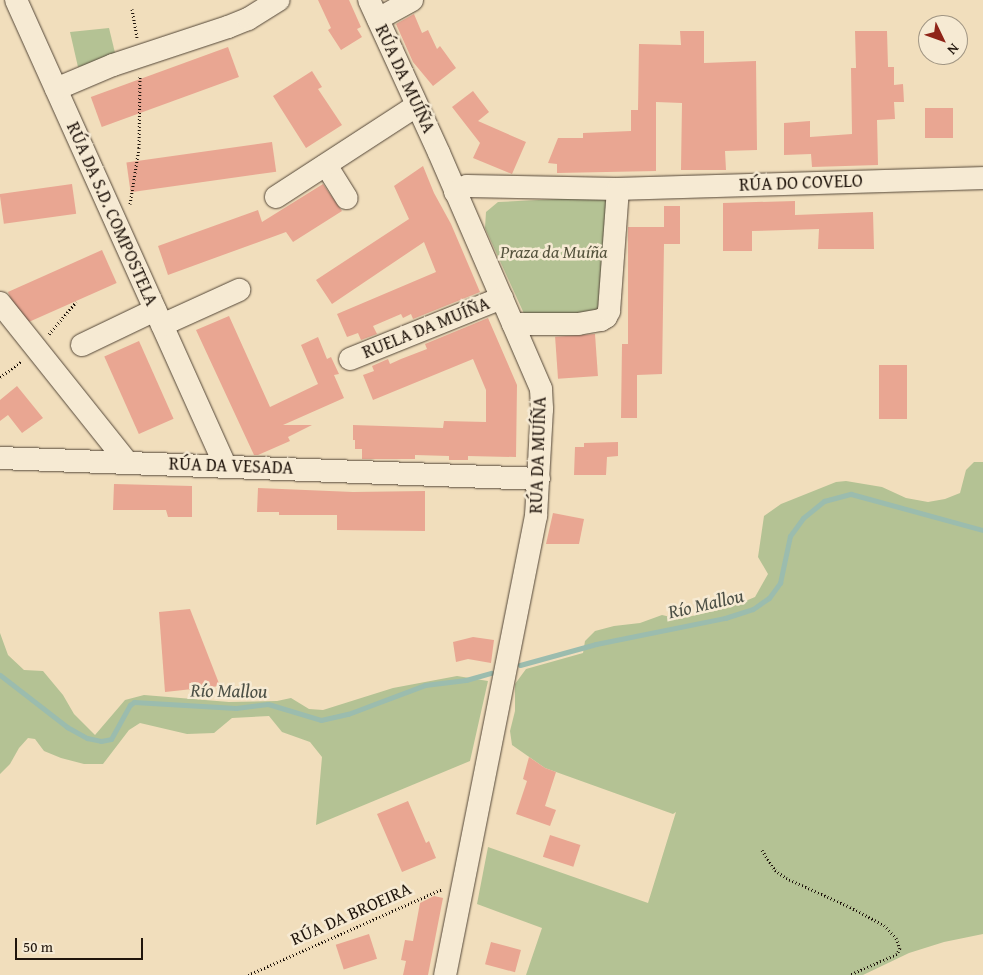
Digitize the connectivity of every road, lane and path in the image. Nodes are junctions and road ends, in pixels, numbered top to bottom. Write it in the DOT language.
graph roads {
  1 [pos="16,0"];
  2 [pos="279,0"];
  3 [pos="412,0"];
  4 [pos="373,10"];
  5 [pos="140,73"];
  6 [pos="56,89"];
  7 [pos="416,106"];
  8 [pos="326,165"];
  9 [pos="983,178"];
  10 [pos="618,189"];
  11 [pos="455,192"];
  12 [pos="276,197"];
  13 [pos="347,198"];
  14 [pos="129,207"];
  15 [pos="239,290"];
  16 [pos="502,298"];
  17 [pos="76,302"];
  18 [pos="0,303"];
  19 [pos="159,318"];
  20 [pos="513,324"];
  21 [pos="82,345"];
  22 [pos="35,349"];
  23 [pos="350,359"];
  24 [pos="0,377"];
  25 [pos="208,429"];
  26 [pos="0,458"];
  27 [pos="127,462"];
  28 [pos="190,464"];
  29 [pos="224,465"];
  30 [pos="539,479"];
  31 [pos="762,850"];
  32 [pos="464,879"];
  33 [pos="248,975"];
  34 [pos="445,975"];
  35 [pos="849,975"];
  1 -- 6 [label="street, RÚA DA S.D. COMPOSTELA"];
  2 -- 6 [label="street"];
  3 -- 4 [label="street"];
  4 -- 7 [label="street, RÚA DA MUÍÑA"];
  5 -- 14 [label="path"];
  6 -- 19 [label="street, RÚA DA S.D. COMPOSTELA"];
  7 -- 8 [label="street"];
  7 -- 11 [label="street, RÚA DA MUÍÑA"];
  8 -- 12 [label="street"];
  8 -- 13 [label="street"];
  9 -- 10 [label="street, RÚA DO COVELO"];
  10 -- 11 [label="street, RÚA DO COVELO"];
  10 -- 20 [label="street"];
  11 -- 16 [label="street, RÚA DA MUÍÑA"];
  15 -- 19 [label="street"];
  16 -- 20 [label="street, RÚA DA MUÍÑA"];
  16 -- 23 [label="street, RUELA DA MUÍÑA"];
  17 -- 22 [label="path"];
  18 -- 22 [label="street"];
  19 -- 21 [label="street"];
  19 -- 25 [label="street, RÚA DA S.D. COMPOSTELA"];
  20 -- 30 [label="street, RÚA DA MUÍÑA"];
  22 -- 24 [label="path"];
  22 -- 27 [label="street"];
  25 -- 28 [label="street"];
  25 -- 29 [label="street, RÚA DA S.D. COMPOSTELA"];
  26 -- 27 [label="street, RÚA DA VESADA"];
  27 -- 28 [label="street, RÚA DA VESADA"];
  28 -- 29 [label="street, RÚA DA VESADA"];
  29 -- 30 [label="street, RÚA DA VESADA"];
  30 -- 32 [label="street, RÚA DA MUÍÑA"];
  31 -- 35 [label="path"];
  32 -- 33 [label="path, RÚA DA BROEIRA"];
  32 -- 34 [label="street, RÚA DA MUÍÑA"];
}
